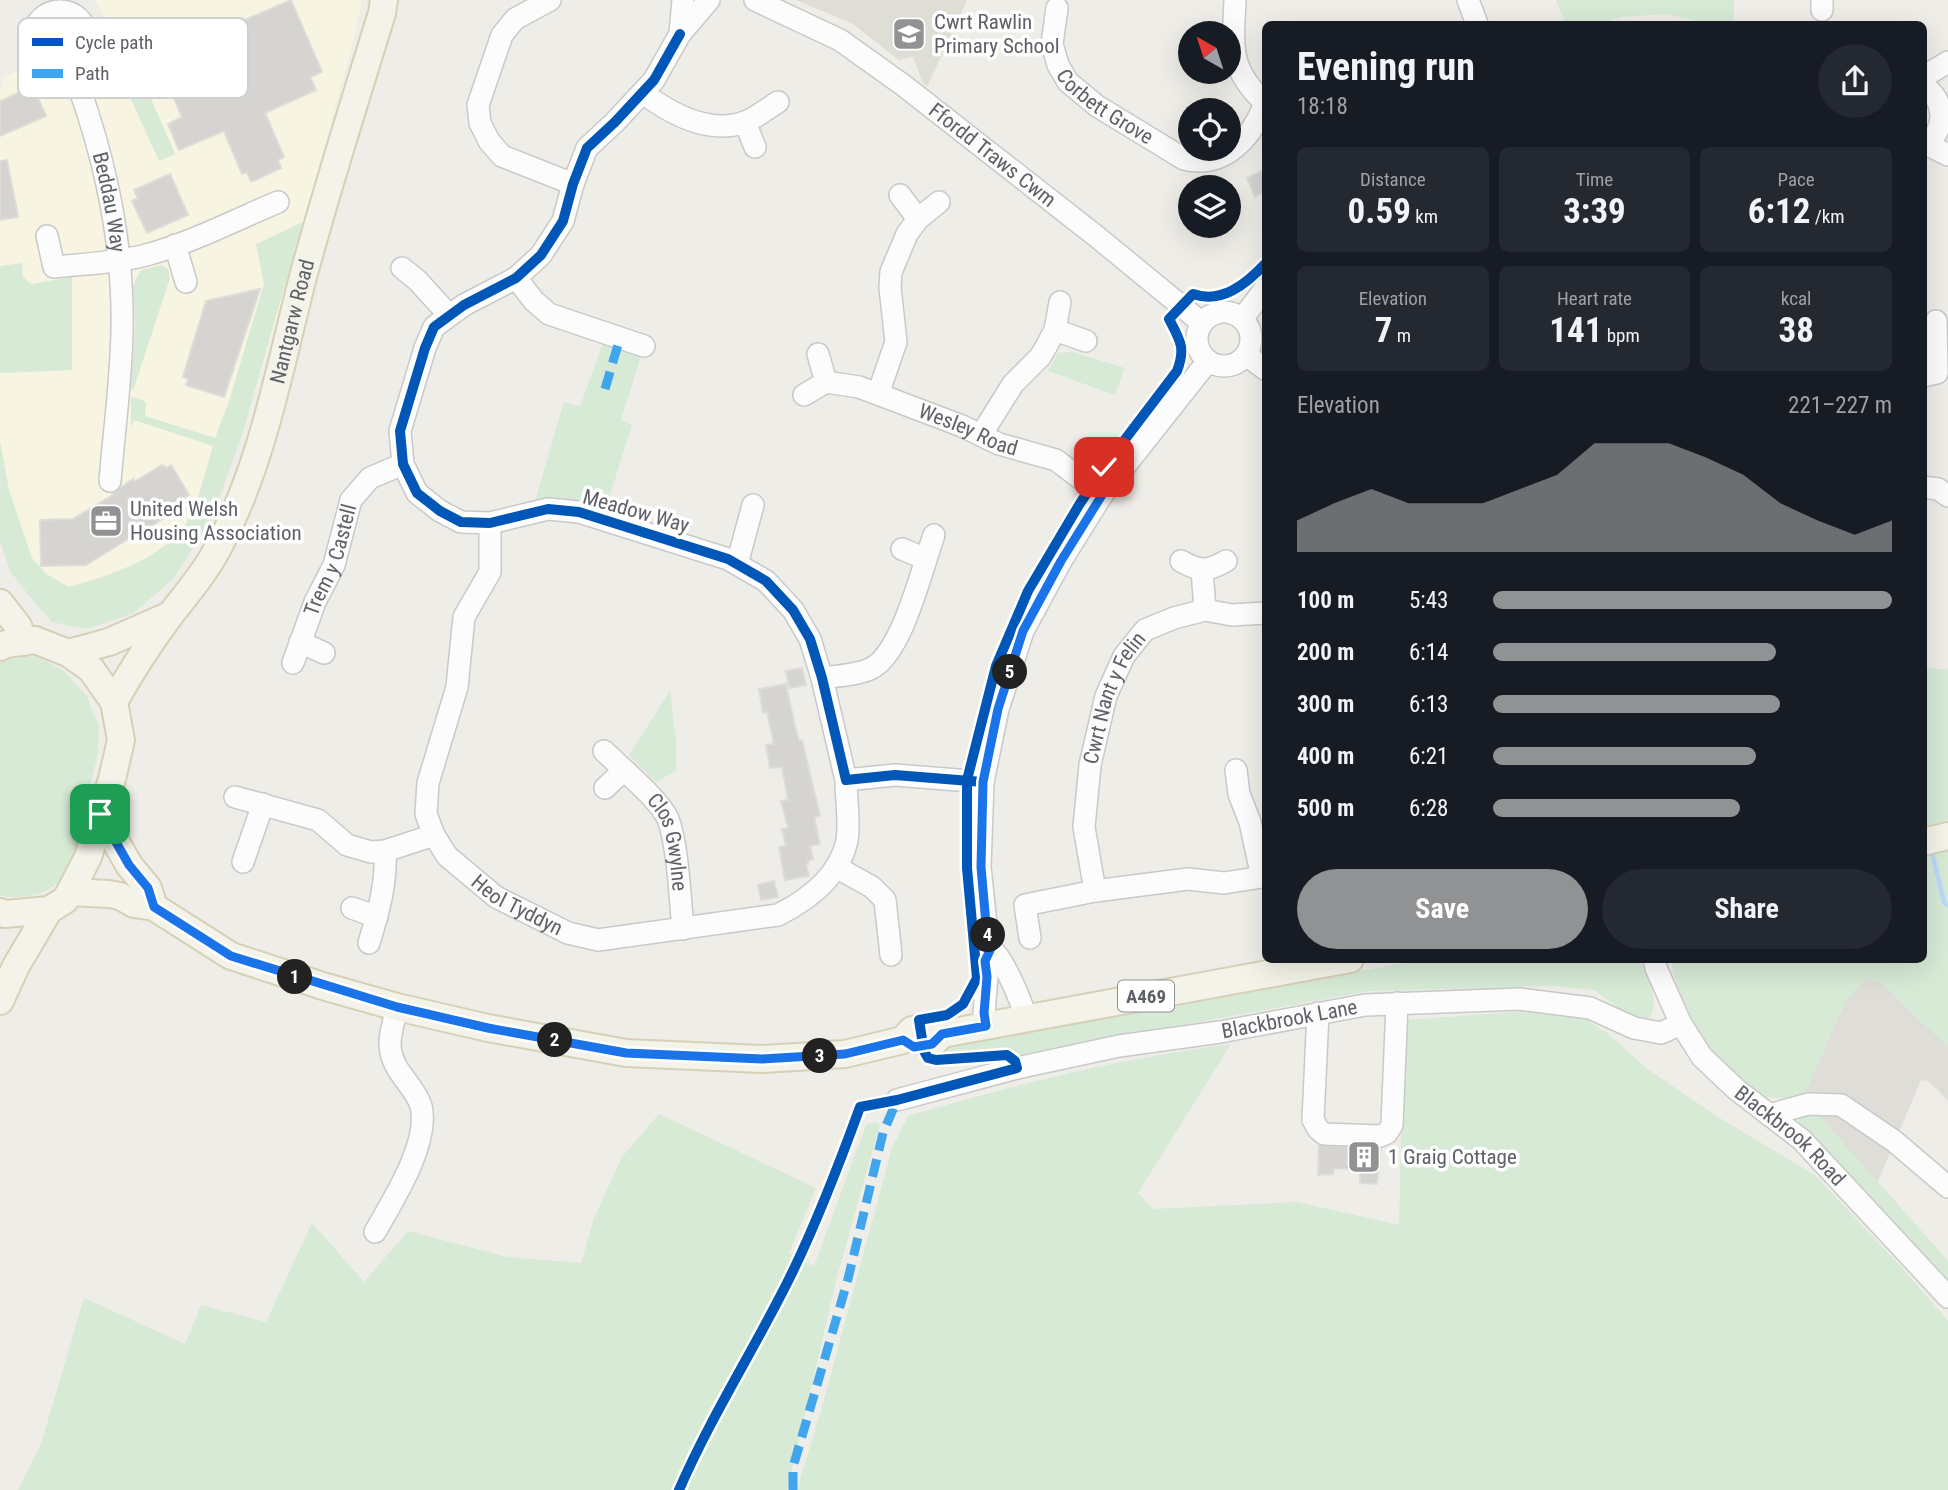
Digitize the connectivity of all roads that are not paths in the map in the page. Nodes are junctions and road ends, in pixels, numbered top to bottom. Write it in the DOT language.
graph roads {
  1 [pos="550,0"];
  2 [pos="682,0"];
  3 [pos="709,0"];
  4 [pos="1235,0"];
  5 [pos="1468,0"];
  6 [pos="763,2"];
  7 [pos="385,4"];
  8 [pos="526,5"];
  9 [pos="43,7"];
  10 [pos="1057,8"];
  11 [pos="79,18"];
  12 [pos="1476,21"];
  13 [pos="680,34"];
  14 [pos="1948,62"];
  15 [pos="1927,75"];
  16 [pos="1948,85"];
  17 [pos="1927,88"];
  18 [pos="643,93"];
  19 [pos="84,98"];
  20 [pos="1262,100"];
  21 [pos="778,102"];
  22 [pos="1262,111"];
  23 [pos="1943,120"];
  24 [pos="745,122"];
  25 [pos="1927,143"];
  26 [pos="1927,146"];
  27 [pos="755,147"];
  28 [pos="1948,155"];
  29 [pos="573,184"];
  30 [pos="900,195"];
  31 [pos="278,202"];
  32 [pos="939,202"];
  33 [pos="918,219"];
  34 [pos="47,236"];
  35 [pos="175,245"];
  36 [pos="119,260"];
  37 [pos="417,272"];
  38 [pos="516,278"];
  39 [pos="186,282"];
  40 [pos="1262,293"];
  41 [pos="1060,302"];
  42 [pos="449,315"];
  43 [pos="1242,319"];
  44 [pos="1936,321"];
  45 [pos="1202,323"];
  46 [pos="1055,330"];
  47 [pos="1086,341"];
  48 [pos="644,346"];
  49 [pos="818,354"];
  50 [pos="1246,355"];
  51 [pos="1208,361"];
  52 [pos="1262,367"];
  53 [pos="1927,375"];
  54 [pos="826,382"];
  55 [pos="878,394"];
  56 [pos="804,395"];
  57 [pos="981,435"];
  58 [pos="404,464"];
  59 [pos="110,481"];
  60 [pos="1927,487"];
  61 [pos="1102,495"];
  62 [pos="1948,496"];
  63 [pos="753,505"];
  64 [pos="490,523"];
  65 [pos="934,536"];
  66 [pos="902,549"];
  67 [pos="926,559"];
  68 [pos="1181,561"];
  69 [pos="1226,561"];
  70 [pos="737,564"];
  71 [pos="1202,570"];
  72 [pos="0,603"];
  73 [pos="1205,610"];
  74 [pos="1262,613"];
  75 [pos="170,615"];
  76 [pos="300,642"];
  77 [pos="12,645"];
  78 [pos="68,653"];
  79 [pos="324,653"];
  80 [pos="293,663"];
  81 [pos="822,678"];
  82 [pos="114,702"];
  83 [pos="604,751"];
  84 [pos="624,770"];
  85 [pos="1237,770"];
  86 [pos="846,780"];
  87 [pos="983,782"];
  88 [pos="605,788"];
  89 [pos="235,797"];
  90 [pos="262,804"];
  91 [pos="100,814"];
  92 [pos="434,835"];
  93 [pos="1948,836"];
  94 [pos="1927,841"];
  95 [pos="385,851"];
  96 [pos="243,862"];
  97 [pos="836,867"];
  98 [pos="1262,869"];
  99 [pos="1262,877"];
  100 [pos="1094,891"];
  101 [pos="70,892"];
  102 [pos="154,907"];
  103 [pos="352,908"];
  104 [pos="49,910"];
  105 [pos="0,912"];
  106 [pos="377,918"];
  107 [pos="683,929"];
  108 [pos="1030,938"];
  109 [pos="369,943"];
  110 [pos="991,948"];
  111 [pos="891,955"];
  112 [pos="1328,963"];
  113 [pos="1655,963"];
  114 [pos="0,1001"];
  115 [pos="1397,1003"];
  116 [pos="397,1007"];
  117 [pos="1318,1013"];
  118 [pos="1026,1018"];
  119 [pos="1681,1024"];
  120 [pos="986,1026"];
  121 [pos="897,1100"];
  122 [pos="1769,1115"];
  123 [pos="1948,1187"];
  124 [pos="375,1232"];
  125 [pos="1948,1297"];
  1 -- 8 [label="street"];
  2 -- 13 [label="street, Meadow Way"];
  3 -- 13 [label="street, Meadow Way"];
  4 -- 20 [label="street"];
  5 -- 12 [label="street"];
  6 -- 45 [label="street, Ffordd Traws Cwm"];
  7 -- 75 [label="main road, Nantgarw Road"];
  8 -- 29 [label="street"];
  9 -- 11 [label="street"];
  10 -- 22 [label="street, Corbett Grove"];
  13 -- 18 [label="street, Meadow Way"];
  14 -- 15 [label="street"];
  16 -- 23 [label="street"];
  17 -- 23 [label="street"];
  18 -- 24 [label="street"];
  18 -- 29 [label="street, Meadow Way"];
  19 -- 36 [label="street, Beddau Way"];
  21 -- 24 [label="street"];
  23 -- 25 [label="street"];
  24 -- 27 [label="street"];
  26 -- 28 [label="street"];
  29 -- 38 [label="street, Meadow Way"];
  30 -- 33 [label="street"];
  31 -- 35 [label="street, Beddau Way"];
  32 -- 33 [label="street"];
  33 -- 55 [label="street"];
  34 -- 36 [label="street"];
  35 -- 36 [label="street, Beddau Way"];
  35 -- 39 [label="street"];
  36 -- 59 [label="street"];
  37 -- 42 [label="street"];
  38 -- 42 [label="street, Meadow Way"];
  38 -- 48 [label="street"];
  40 -- 43 [label="street"];
  41 -- 46 [label="street"];
  42 -- 58 [label="street, Meadow Way"];
  43 -- 45 [label="street"];
  43 -- 50 [label="street"];
  44 -- 53 [label="street"];
  45 -- 51 [label="street"];
  46 -- 47 [label="street"];
  46 -- 57 [label="street"];
  49 -- 54 [label="street"];
  50 -- 51 [label="street"];
  50 -- 52 [label="street"];
  51 -- 61 [label="street"];
  54 -- 55 [label="street, Wesley Road"];
  54 -- 56 [label="street"];
  55 -- 57 [label="street, Wesley Road"];
  57 -- 61 [label="street, Wesley Road"];
  58 -- 64 [label="street, Meadow Way"];
  58 -- 76 [label="street, Trem y Castell"];
  60 -- 62 [label="street"];
  61 -- 87 [label="street"];
  63 -- 70 [label="street"];
  64 -- 70 [label="street, Meadow Way"];
  64 -- 92 [label="street, Heol Tyddyn"];
  65 -- 67 [label="street"];
  66 -- 67 [label="street"];
  67 -- 81 [label="street"];
  68 -- 71 [label="street"];
  69 -- 71 [label="street"];
  70 -- 81 [label="street, Meadow Way"];
  71 -- 73 [label="street"];
  72 -- 77 [label="main road"];
  73 -- 74 [label="street, Cwrt Nant y Felin"];
  73 -- 100 [label="street, Cwrt Nant y Felin"];
  75 -- 78 [label="main road, Nantgarw Road"];
  75 -- 82 [label="main road, Nantgarw Road"];
  76 -- 79 [label="street, Trem y Castell"];
  76 -- 80 [label="street, Trem y Castell"];
  77 -- 78 [label="main road"];
  78 -- 82 [label="main road"];
  81 -- 86 [label="street, Meadow Way"];
  82 -- 91 [label="main road"];
  83 -- 84 [label="street, Clos Gwylne"];
  84 -- 88 [label="street, Clos Gwylne"];
  84 -- 107 [label="street, Clos Gwylne"];
  85 -- 98 [label="street"];
  86 -- 87 [label="street"];
  86 -- 97 [label="street, Heol Tyddyn"];
  87 -- 110 [label="street"];
  89 -- 90 [label="street"];
  90 -- 95 [label="street"];
  90 -- 96 [label="street"];
  91 -- 101 [label="main road"];
  91 -- 102 [label="main road"];
  92 -- 95 [label="street"];
  92 -- 107 [label="street, Heol Tyddyn"];
  93 -- 94 [label="main road"];
  95 -- 106 [label="street"];
  97 -- 107 [label="street, Heol Tyddyn"];
  97 -- 111 [label="street"];
  99 -- 100 [label="street"];
  100 -- 108 [label="street"];
  101 -- 102 [label="main road, A469"];
  101 -- 104 [label="main road"];
  102 -- 116 [label="main road, A469"];
  103 -- 106 [label="street"];
  104 -- 105 [label="main road"];
  104 -- 114 [label="main road"];
  106 -- 109 [label="street"];
  110 -- 118 [label="street"];
  110 -- 120 [label="street"];
  112 -- 118 [label="main road, A469"];
  113 -- 119 [label="street, Blackbrook Road"];
  115 -- 117 [label="street, Blackbrook Lane"];
  115 -- 117 [label="street"];
  115 -- 119 [label="street, Blackbrook Lane"];
  116 -- 120 [label="main road, A469"];
  116 -- 124 [label="street"];
  117 -- 121 [label="street, Blackbrook Lane"];
  118 -- 120 [label="main road, A469"];
  119 -- 122 [label="street, Blackbrook Road"];
  122 -- 123 [label="street"];
  122 -- 125 [label="street, Blackbrook Road"];
}
